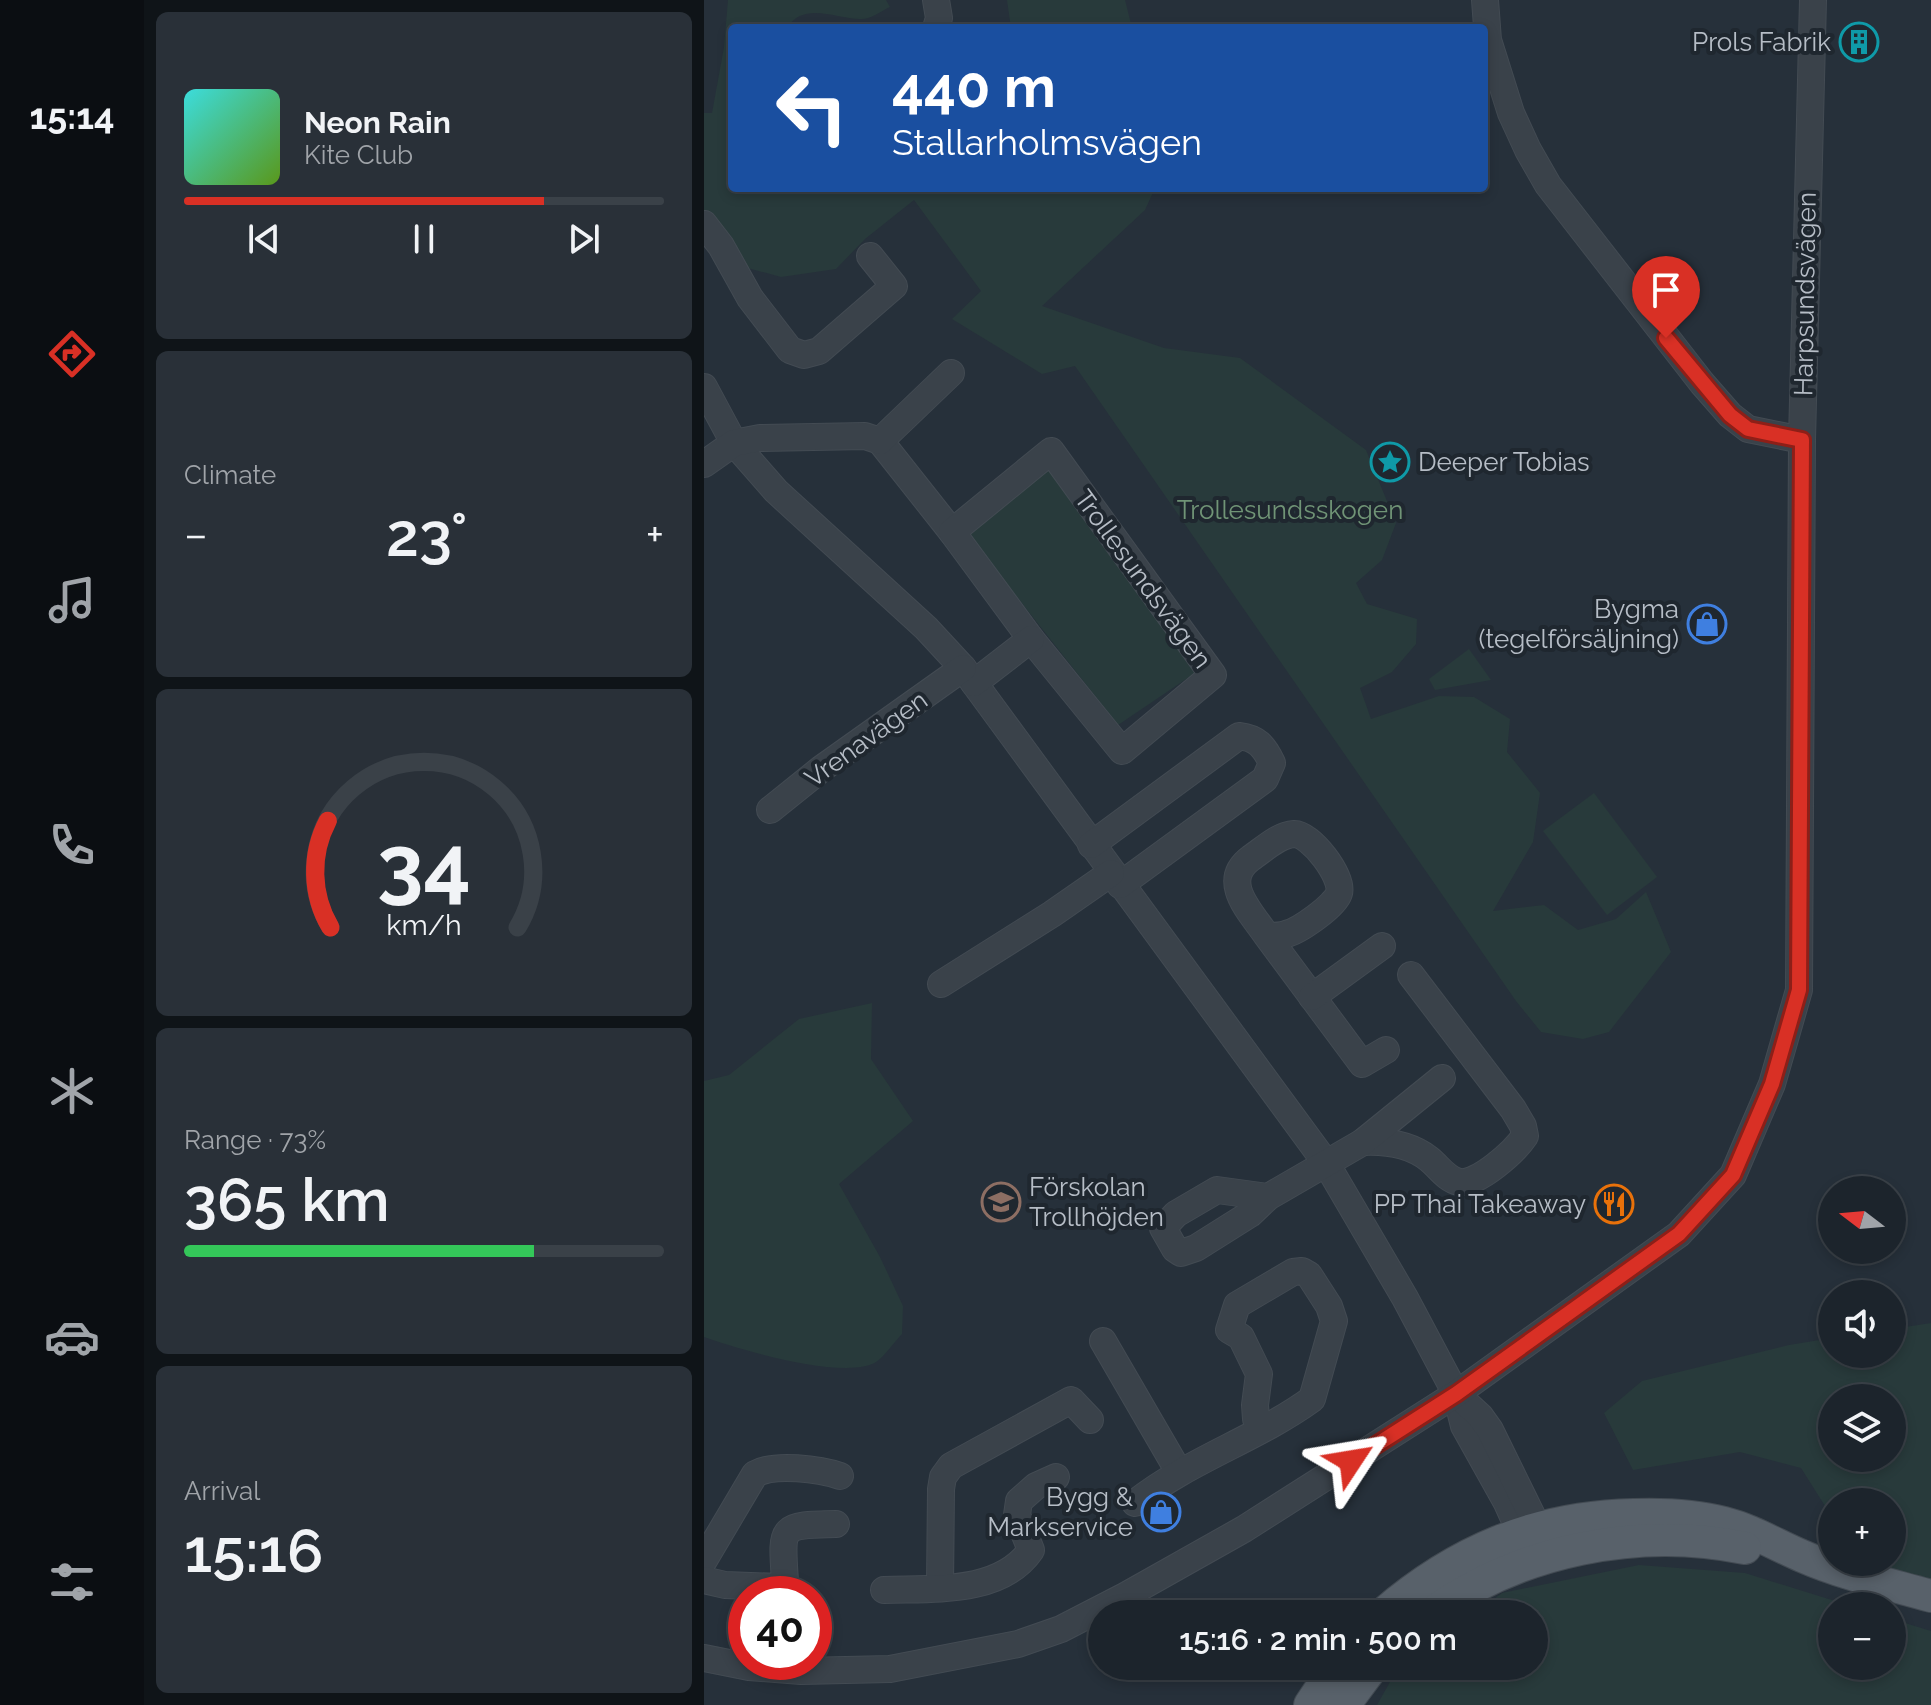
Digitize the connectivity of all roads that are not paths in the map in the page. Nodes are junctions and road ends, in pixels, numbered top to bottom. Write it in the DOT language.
graph roads {
  1 [pos="936,0"];
  2 [pos="1485,0"];
  3 [pos="1813,0"];
  4 [pos="937,24"];
  5 [pos="1487,24"];
  6 [pos="1488,40"];
  7 [pos="704,224"];
  8 [pos="870,256"];
  9 [pos="951,373"];
  10 [pos="704,387"];
  11 [pos="1802,440"];
  12 [pos="880,441"];
  13 [pos="734,443"];
  14 [pos="704,464"];
  15 [pos="952,532"];
  16 [pos="1031,639"];
  17 [pos="968,676"];
  18 [pos="770,810"];
  19 [pos="1091,845"];
  20 [pos="1116,879"];
  21 [pos="1267,936"];
  22 [pos="1382,946"];
  23 [pos="1411,975"];
  24 [pos="941,984"];
  25 [pos="1312,997"];
  26 [pos="1386,1050"];
  27 [pos="1442,1078"];
  28 [pos="1363,1142"];
  29 [pos="1326,1163"];
  30 [pos="1268,1197"];
  31 [pos="1103,1341"];
  32 [pos="1456,1394"];
  33 [pos="1090,1420"];
  34 [pos="1261,1428"];
  35 [pos="1179,1472"];
  36 [pos="840,1476"];
  37 [pos="1056,1477"];
  38 [pos="1135,1503"];
  39 [pos="836,1524"];
  40 [pos="1536,1544"];
  41 [pos="704,1560"];
  42 [pos="704,1580"];
  43 [pos="940,1588"];
  44 [pos="884,1590"];
  45 [pos="1931,1596"];
  46 [pos="1402,1600"];
  47 [pos="1453,1600"];
  48 [pos="704,1658"];
  49 [pos="1327,1680"];
  50 [pos="1363,1680"];
  51 [pos="1310,1705"];
  52 [pos="1344,1705"];
  1 -- 4 [label="street"];
  2 -- 5 [label="street"];
  3 -- 11 [label="street, Harpsundsvägen"];
  6 -- 11 [label="street"];
  7 -- 8 [label="street"];
  9 -- 12 [label="street"];
  10 -- 13 [label="street"];
  11 -- 32 [label="street, Harpsundsvägen"];
  12 -- 13 [label="street"];
  12 -- 15 [label="street, Trollesundsvägen"];
  13 -- 14 [label="street"];
  13 -- 17 [label="street"];
  15 -- 16 [label="street, Trollesundsvägen"];
  15 -- 16 [label="street, Trollesundsvägen"];
  16 -- 17 [label="street"];
  17 -- 18 [label="street, Vrenavägen"];
  17 -- 19 [label="street"];
  19 -- 20 [label="street"];
  19 -- 20 [label="street"];
  20 -- 24 [label="street"];
  20 -- 29 [label="street"];
  21 -- 25 [label="street"];
  22 -- 25 [label="street"];
  23 -- 28 [label="street"];
  25 -- 26 [label="street"];
  27 -- 28 [label="street"];
  28 -- 29 [label="street"];
  29 -- 30 [label="street"];
  29 -- 32 [label="street"];
  31 -- 35 [label="street"];
  32 -- 40 [label="street"];
  32 -- 48 [label="street, Harpsundsvägen"];
  33 -- 43 [label="street"];
  34 -- 34 [label="street"];
  34 -- 35 [label="street"];
  35 -- 38 [label="street"];
  36 -- 41 [label="street"];
  37 -- 43 [label="street"];
  39 -- 42 [label="street"];
  40 -- 45 [label="main road"];
  40 -- 46 [label="main road"];
  40 -- 47 [label="main road"];
  43 -- 44 [label="street"];
  49 -- 51 [label="main road"];
  50 -- 52 [label="main road"];
}
